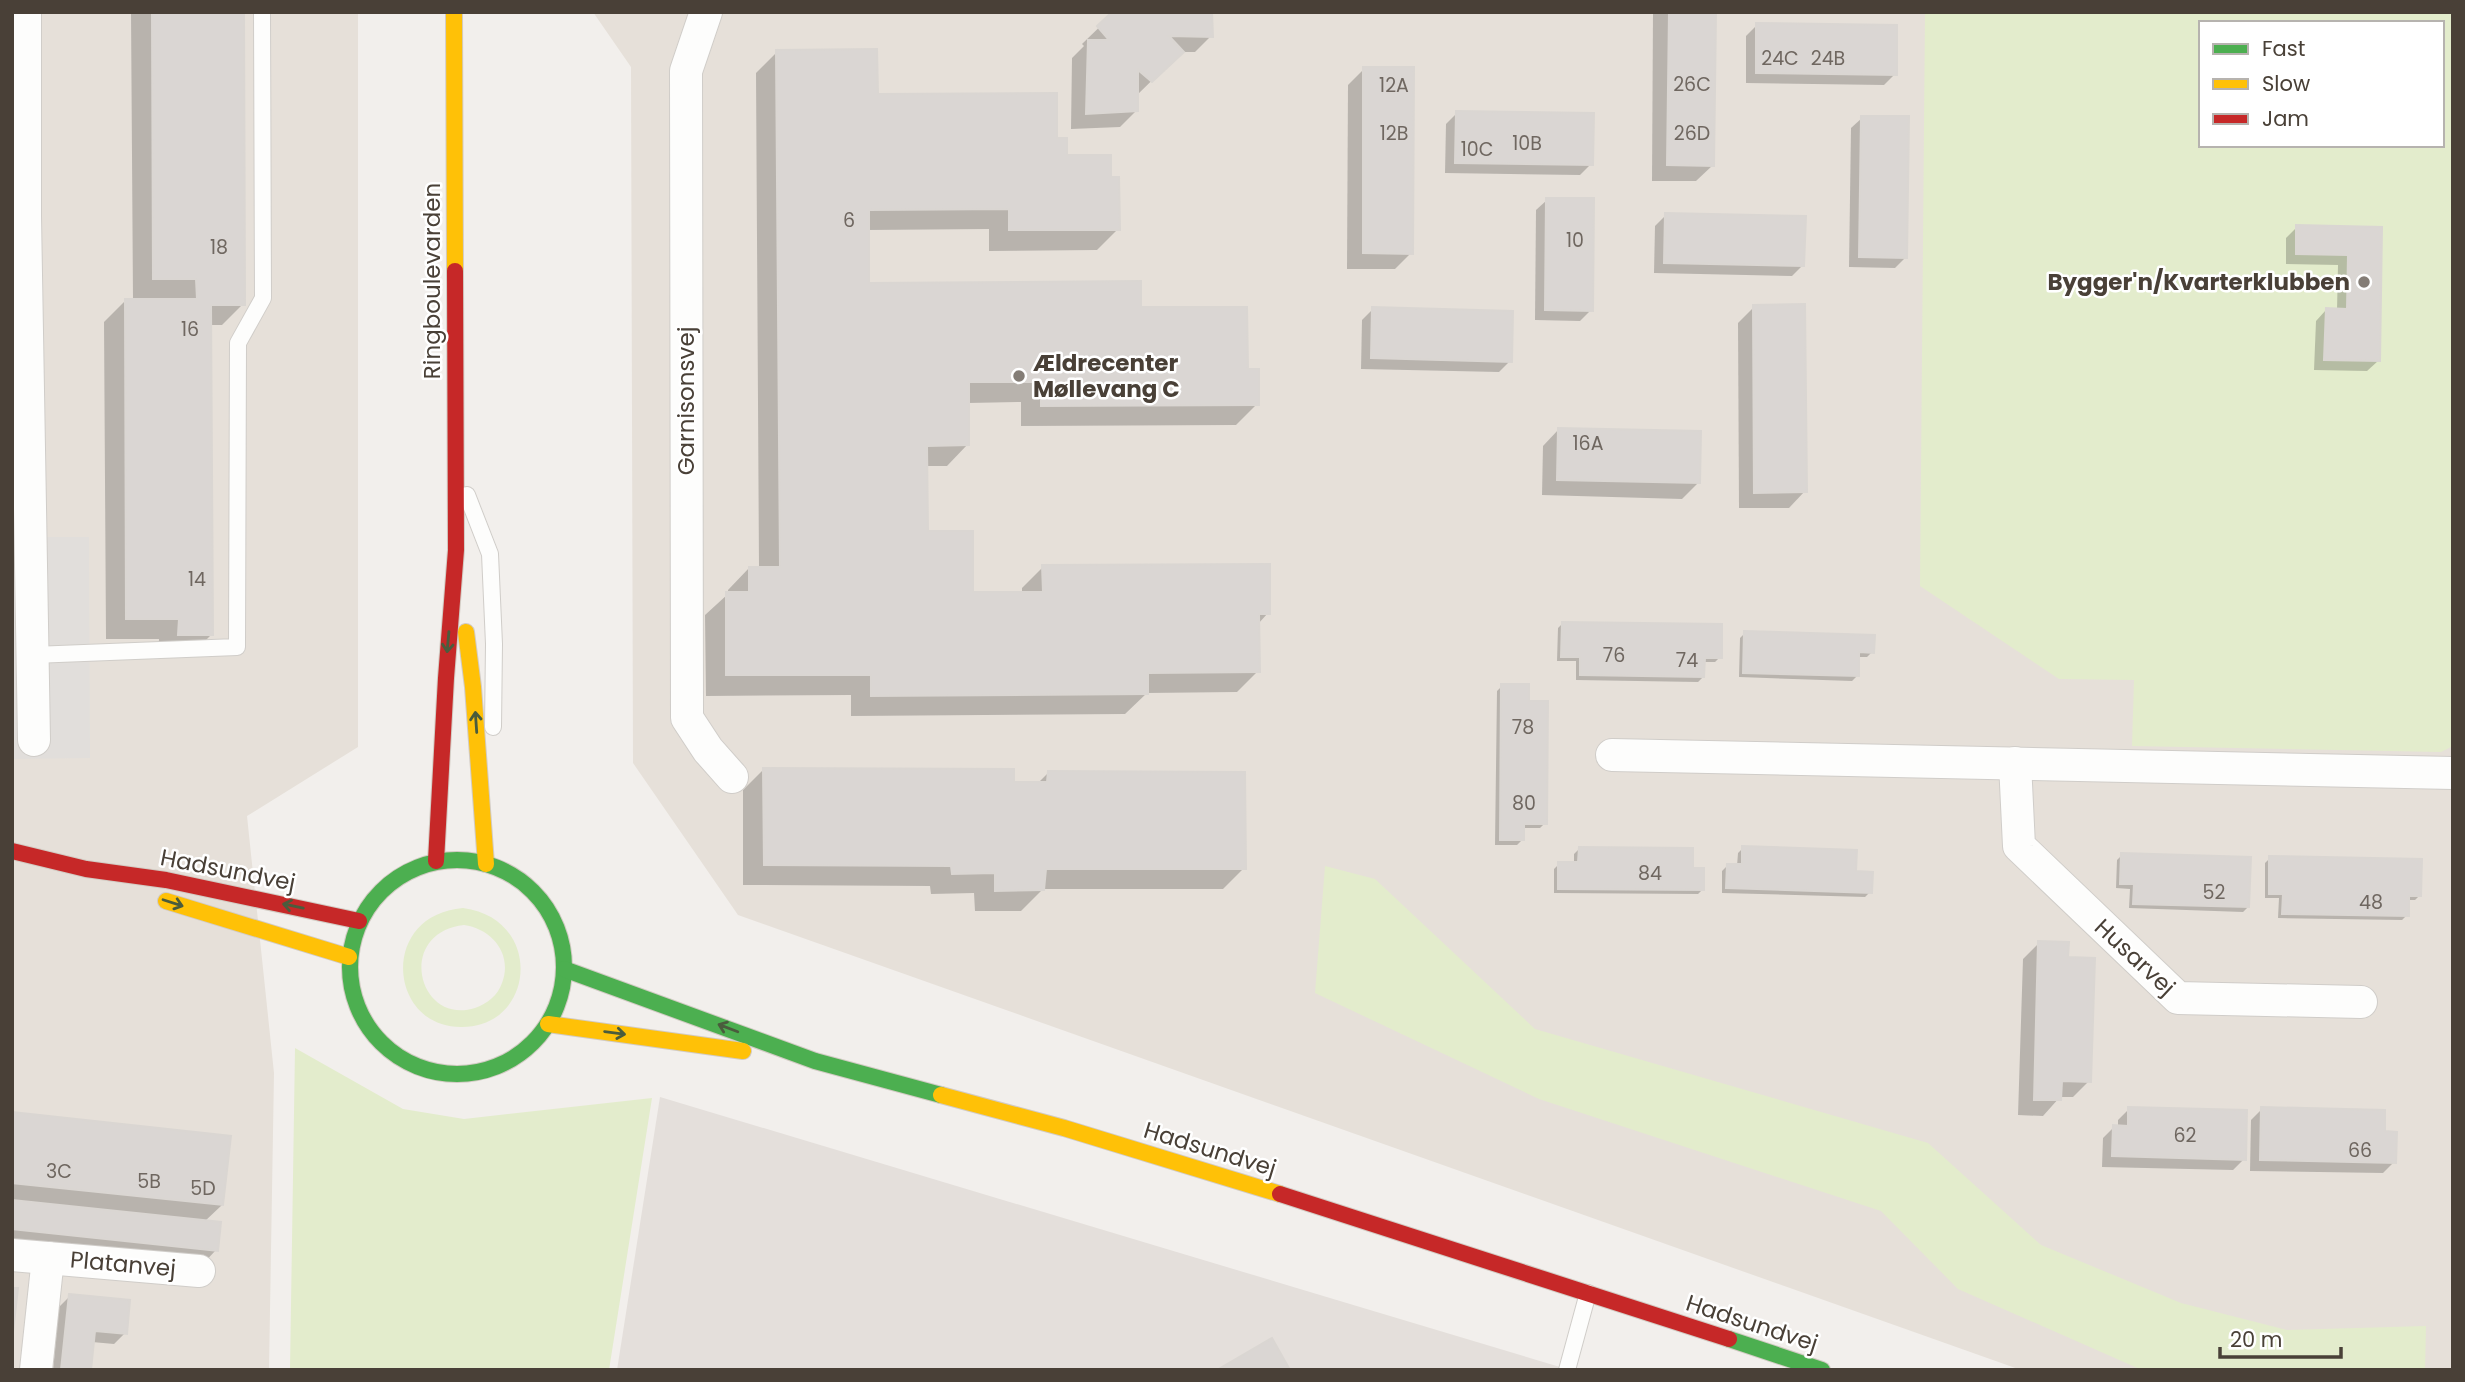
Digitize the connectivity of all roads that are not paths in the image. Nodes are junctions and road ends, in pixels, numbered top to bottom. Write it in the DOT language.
graph roads {
  1 [pos="25,12"];
  2 [pos="262,12"];
  3 [pos="454,12"];
  4 [pos="706,12"];
  5 [pos="19,216"];
  6 [pos="456,466"];
  7 [pos="456,550"];
  8 [pos="33,654"];
  9 [pos="34,740"];
  10 [pos="1612,755"];
  11 [pos="2015,763"];
  12 [pos="2453,772"];
  13 [pos="733,777"];
  14 [pos="484,834"];
  15 [pos="12,850"];
  16 [pos="436,861"];
  17 [pos="486,864"];
  18 [pos="86,869"];
  19 [pos="359,921"];
  20 [pos="349,957"];
  21 [pos="564,969"];
  22 [pos="2361,1002"];
  23 [pos="548,1024"];
  24 [pos="815,1061"];
  25 [pos="12,1255"];
  26 [pos="47,1258"];
  27 [pos="199,1271"];
  28 [pos="1588,1293"];
  29 [pos="36,1370"];
  30 [pos="1567,1370"];
  31 [pos="1822,1370"];
  1 -- 5 [label="street"];
  2 -- 8 [label="lane"];
  3 -- 6 [label="main road, Ringboulevarden"];
  4 -- 13 [label="street, Garnisonsvej"];
  5 -- 8 [label="street"];
  6 -- 7 [label="main road, Ringboulevarden"];
  6 -- 14 [label="lane"];
  14 -- 7 [label="main road, Ringboulevarden, one-way"];
  7 -- 16 [label="main road, Ringboulevarden, one-way"];
  8 -- 9 [label="street"];
  10 -- 11 [label="street"];
  11 -- 12 [label="street"];
  11 -- 22 [label="street, Husarvej"];
  14 -- 17 [label="main road, Ringboulevarden"];
  15 -- 18 [label="main road, Hadsundvej"];
  16 -- 17 [label="main road"];
  16 -- 19 [label="main road"];
  17 -- 21 [label="main road"];
  19 -- 18 [label="main road, Hadsundvej, one-way"];
  18 -- 20 [label="main road, Hadsundvej, one-way"];
  19 -- 20 [label="main road"];
  20 -- 23 [label="main road"];
  21 -- 23 [label="main road"];
  24 -- 21 [label="main road, Hadsundvej, one-way"];
  23 -- 24 [label="main road, Hadsundvej, one-way"];
  24 -- 28 [label="main road, Hadsundvej"];
  25 -- 26 [label="street, Platanvej"];
  26 -- 27 [label="street, Platanvej"];
  26 -- 29 [label="street, Platanvej"];
  28 -- 30 [label="lane"];
  28 -- 31 [label="main road, Hadsundvej"];
}
